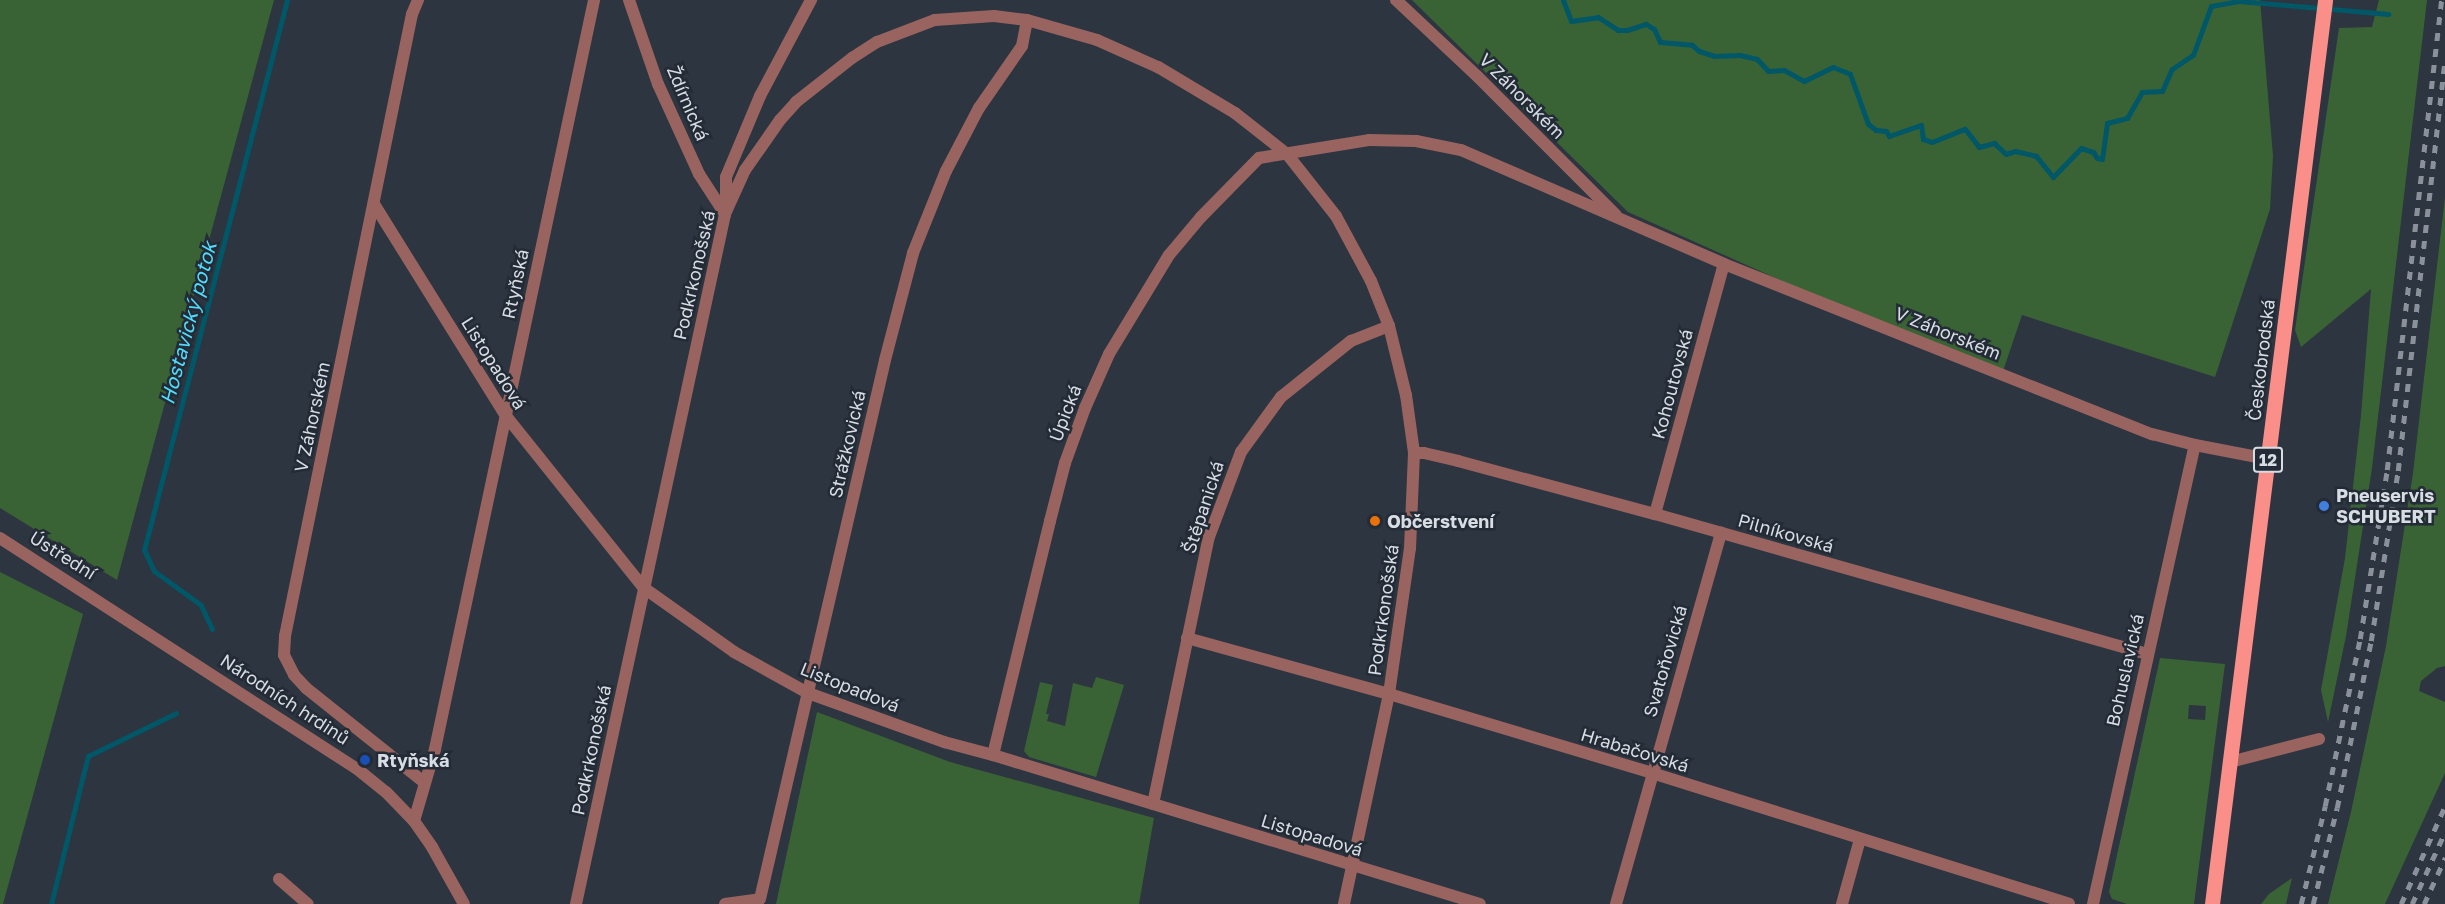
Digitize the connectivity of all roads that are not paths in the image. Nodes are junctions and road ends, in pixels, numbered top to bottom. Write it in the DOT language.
graph roads {
  1 [pos="418,0"];
  2 [pos="594,0"];
  3 [pos="629,0"];
  4 [pos="811,0"];
  5 [pos="1396,0"];
  6 [pos="2324,8"];
  7 [pos="1027,20"];
  8 [pos="1287,154"];
  9 [pos="374,204"];
  10 [pos="725,214"];
  11 [pos="1621,220"];
  12 [pos="1724,264"];
  13 [pos="1389,326"];
  14 [pos="506,416"];
  15 [pos="2195,445"];
  16 [pos="1414,453"];
  17 [pos="2268,459"];
  18 [pos="1655,514"];
  19 [pos="1721,533"];
  20 [pos="0,538"];
  21 [pos="645,588"];
  22 [pos="106,604"];
  23 [pos="1187,638"];
  24 [pos="2147,654"];
  25 [pos="808,693"];
  26 [pos="1389,694"];
  27 [pos="2319,739"];
  28 [pos="993,755"];
  29 [pos="2230,762"];
  30 [pos="1652,773"];
  31 [pos="425,783"];
  32 [pos="1153,804"];
  33 [pos="414,821"];
  34 [pos="1860,839"];
  35 [pos="1352,867"];
  36 [pos="279,879"];
  37 [pos="308,904"];
  38 [pos="464,904"];
  39 [pos="576,904"];
  40 [pos="725,904"];
  41 [pos="1344,904"];
  42 [pos="1480,904"];
  43 [pos="1616,904"];
  44 [pos="1842,904"];
  45 [pos="2069,904"];
  46 [pos="2093,904"];
  47 [pos="2212,904"];
  1 -- 9 [label="street, V Záhorském"];
  2 -- 14 [label="street, Rtyňská"];
  3 -- 10 [label="street, Ždírnická"];
  4 -- 10 [label="street"];
  5 -- 11 [label="street, V Záhorském"];
  6 -- 17 [label="main road, Českobrodská / 12"];
  7 -- 8 [label="street, Podkrkonošská"];
  7 -- 10 [label="street, Podkrkonošská"];
  7 -- 25 [label="street, Strážkovická"];
  8 -- 11 [label="street, V Záhorském"];
  8 -- 13 [label="street, Podkrkonošská"];
  8 -- 28 [label="street, Úpická"];
  9 -- 14 [label="street, Listopadová"];
  9 -- 31 [label="street, V Záhorském"];
  10 -- 21 [label="street, Podkrkonošská"];
  11 -- 12 [label="street, V Záhorském"];
  12 -- 15 [label="street, V Záhorském"];
  12 -- 18 [label="street, Kohoutovská"];
  13 -- 16 [label="street, Podkrkonošská"];
  13 -- 23 [label="street, Štěpanická"];
  14 -- 21 [label="street, Listopadová"];
  14 -- 31 [label="street, Rtyňská"];
  15 -- 17 [label="street, V Záhorském"];
  15 -- 24 [label="street, Bohuslavická"];
  16 -- 18 [label="street, Pilníkovská"];
  16 -- 26 [label="street, Podkrkonošská"];
  17 -- 29 [label="main road, Českobrodská / 12"];
  18 -- 19 [label="street, Pilníkovská"];
  19 -- 24 [label="street, Pilníkovská"];
  19 -- 30 [label="street, Svatoňovická"];
  20 -- 22 [label="street, Ústřední"];
  21 -- 25 [label="street, Listopadová"];
  21 -- 39 [label="street, Podkrkonošská"];
  22 -- 33 [label="street, Národních hrdinů"];
  23 -- 26 [label="street, Hrabačovská"];
  23 -- 32 [label="street, Štěpanická"];
  24 -- 46 [label="street, Bohuslavická"];
  25 -- 28 [label="street, Listopadová"];
  25 -- 40 [label="street, Strážkovická"];
  26 -- 30 [label="street, Hrabačovská"];
  26 -- 35 [label="street, Podkrkonošská"];
  27 -- 29 [label="street"];
  28 -- 32 [label="street, Listopadová"];
  29 -- 47 [label="main road, Českobrodská / 12"];
  30 -- 34 [label="street, Hrabačovská"];
  30 -- 43 [label="street, Svatoňovická"];
  31 -- 33 [label="street, Rtyňská"];
  32 -- 35 [label="street, Listopadová"];
  33 -- 38 [label="street, Národních hrdinů"];
  34 -- 44 [label="street"];
  34 -- 45 [label="street, Hrabačovská"];
  35 -- 41 [label="street, Podkrkonošská"];
  35 -- 42 [label="street, Listopadová"];
  36 -- 37 [label="street"];
}
